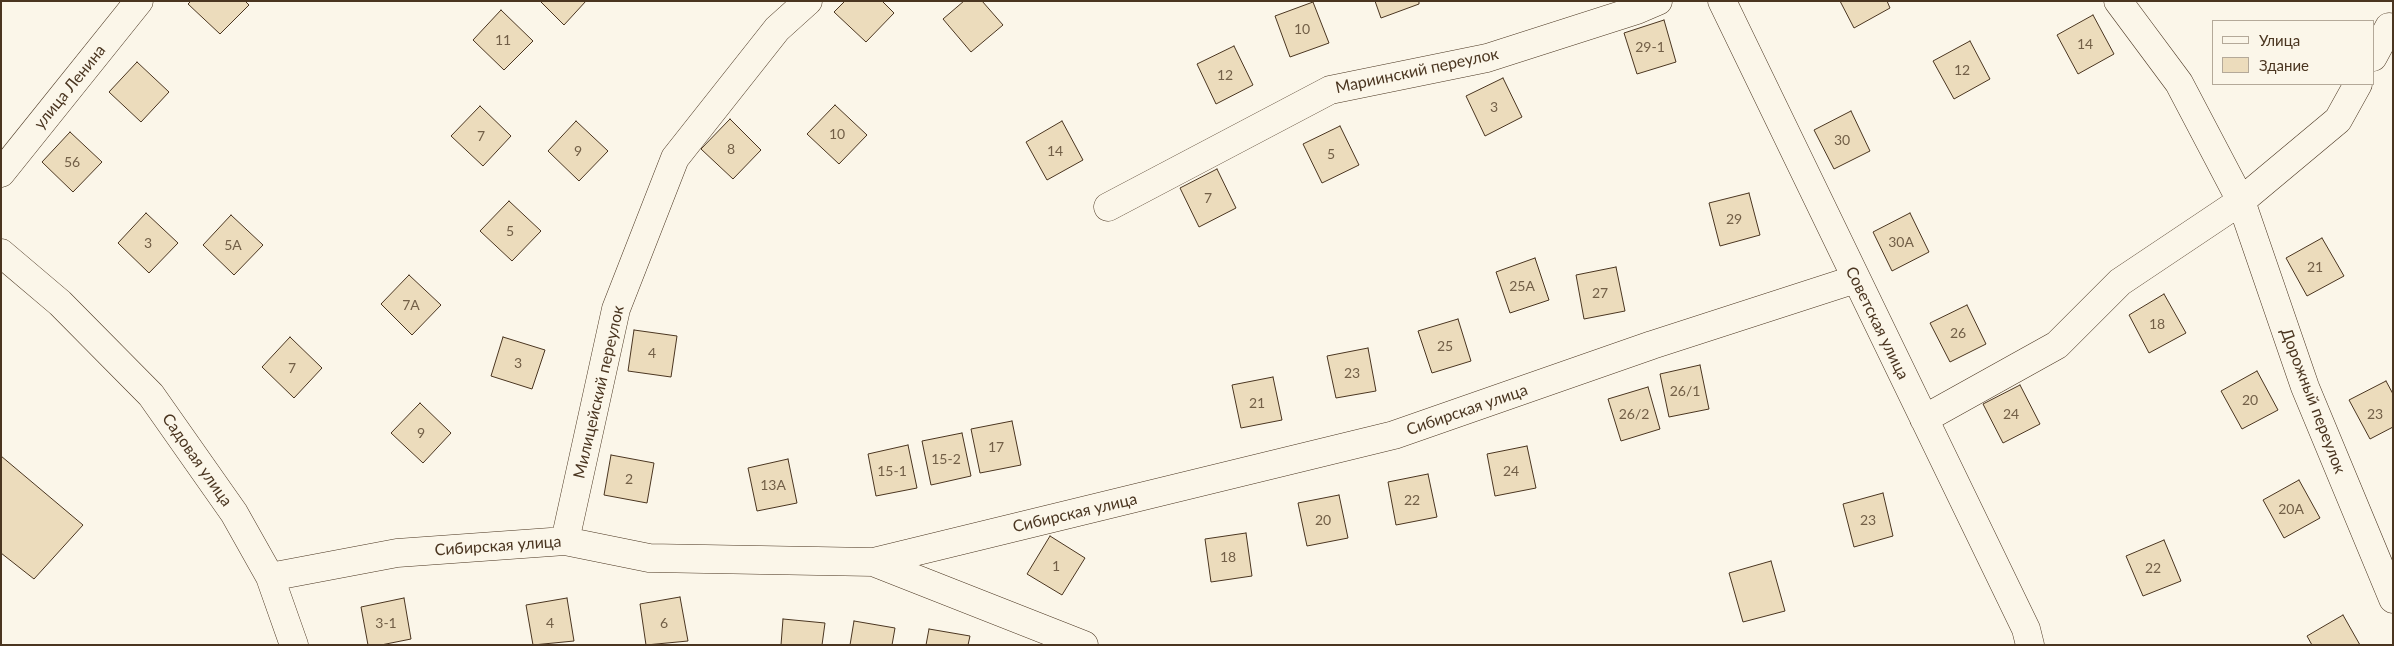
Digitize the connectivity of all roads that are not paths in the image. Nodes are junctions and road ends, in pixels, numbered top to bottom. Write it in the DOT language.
graph roads {
  1 [pos="139,1"];
  2 [pos="808,1"];
  3 [pos="1658,1"];
  4 [pos="1722,1"];
  5 [pos="2118,1"];
  6 [pos="2389,27"];
  7 [pos="2374,55"];
  8 [pos="2357,85"];
  9 [pos="1,174"];
  10 [pos="2241,201"];
  11 [pos="1108,207"];
  12 [pos="1,253"];
  13 [pos="1856,279"];
  14 [pos="1924,419"];
  15 [pos="565,541"];
  16 [pos="873,562"];
  17 [pos="270,578"];
  18 [pos="2393,599"];
  19 [pos="294,645"];
  20 [pos="1084,645"];
  21 [pos="2030,645"];
  1 -- 9 [label="street, улица Ленина"];
  2 -- 15 [label="street, Милицейский переулок"];
  3 -- 11 [label="street, Мариинский переулок"];
  4 -- 13 [label="street, Советская улица"];
  5 -- 10 [label="street, Дорожный переулок"];
  6 -- 7 [label="street"];
  8 -- 10 [label="street"];
  10 -- 14 [label="street"];
  10 -- 18 [label="street, Дорожный переулок"];
  12 -- 17 [label="street, Садовая улица"];
  13 -- 14 [label="street, Советская улица"];
  13 -- 16 [label="street, Сибирская улица"];
  14 -- 21 [label="street, Советская улица"];
  15 -- 16 [label="street, Сибирская улица"];
  15 -- 17 [label="street, Сибирская улица"];
  16 -- 20 [label="street"];
  17 -- 19 [label="street, Садовая улица"];
}
